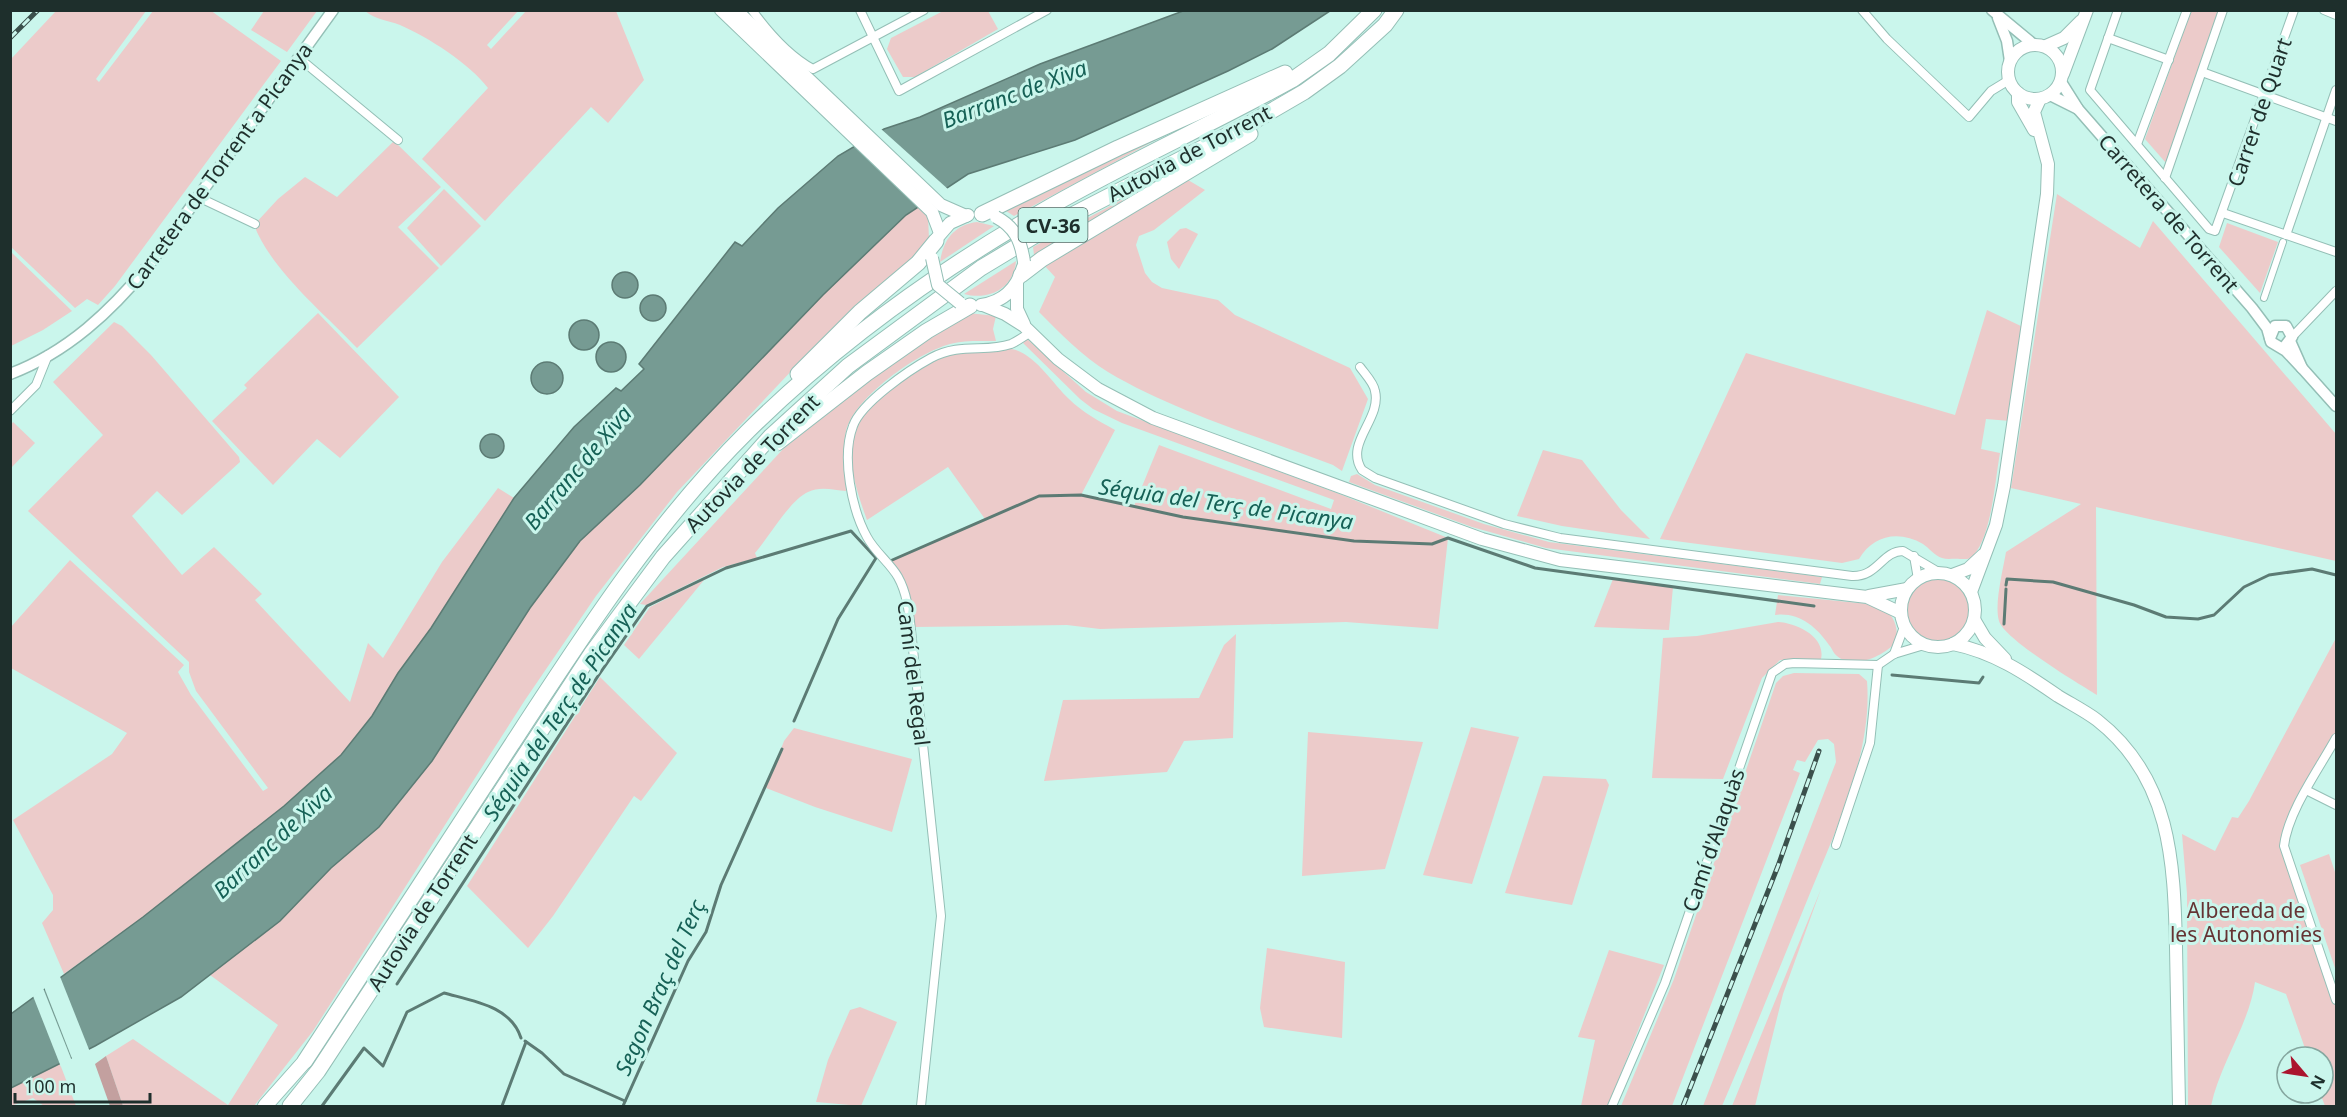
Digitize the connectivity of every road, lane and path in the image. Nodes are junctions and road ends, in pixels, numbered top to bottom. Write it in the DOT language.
graph roads {
  1 [pos="333,10"];
  2 [pos="721,10"];
  3 [pos="736,10"];
  4 [pos="752,10"];
  5 [pos="860,10"];
  6 [pos="924,10"];
  7 [pos="1047,10"];
  8 [pos="1365,10"];
  9 [pos="1374,10"];
  10 [pos="1396,10"];
  11 [pos="1403,10"];
  12 [pos="1862,10"];
  13 [pos="2118,10"];
  14 [pos="2187,10"];
  15 [pos="2223,10"];
  16 [pos="2294,10"];
  17 [pos="2324,10"];
  18 [pos="1995,14"];
  19 [pos="2086,14"];
  20 [pos="2337,15"];
  21 [pos="871,38"];
  22 [pos="2108,38"];
  23 [pos="2033,44"];
  24 [pos="2046,46"];
  25 [pos="299,58"];
  26 [pos="2169,60"];
  27 [pos="2010,61"];
  28 [pos="2202,72"];
  29 [pos="2062,78"];
  30 [pos="2009,80"];
  31 [pos="2337,90"];
  32 [pos="2018,93"];
  33 [pos="2264,95"];
  34 [pos="2045,97"];
  35 [pos="2078,109"];
  36 [pos="2327,117"];
  37 [pos="2337,121"];
  38 [pos="844,122"];
  39 [pos="398,140"];
  40 [pos="2040,140"];
  41 [pos="2137,144"];
  42 [pos="2165,178"];
  43 [pos="198,197"];
  44 [pos="937,209"];
  45 [pos="2223,213"];
  46 [pos="966,216"];
  47 [pos="989,216"];
  48 [pos="255,224"];
  49 [pos="938,237"];
  50 [pos="2285,239"];
  51 [pos="2336,252"];
  52 [pos="1020,273"];
  53 [pos="2337,291"];
  54 [pos="2264,298"];
  55 [pos="971,305"];
  56 [pos="2259,318"];
  57 [pos="2275,326"];
  58 [pos="1028,329"];
  59 [pos="2290,335"];
  60 [pos="2273,342"];
  61 [pos="48,355"];
  62 [pos="1360,367"];
  63 [pos="2302,368"];
  64 [pos="10,374"];
  65 [pos="2337,406"];
  66 [pos="10,411"];
  67 [pos="748,431"];
  68 [pos="735,477"];
  69 [pos="1988,546"];
  70 [pos="1914,556"];
  71 [pos="1946,574"];
  72 [pos="1918,579"];
  73 [pos="1907,589"];
  74 [pos="1971,592"];
  75 [pos="1867,597"];
  76 [pos="1901,613"];
  77 [pos="1975,621"];
  78 [pos="1904,627"];
  79 [pos="1953,644"];
  80 [pos="1924,645"];
  81 [pos="1894,654"];
  82 [pos="2011,664"];
  83 [pos="1878,665"];
  84 [pos="2337,738"];
  85 [pos="2307,791"];
  86 [pos="2337,805"];
  87 [pos="1836,845"];
  88 [pos="2337,1000"];
  89 [pos="305,1061"];
  90 [pos="265,1107"];
  91 [pos="270,1107"];
  92 [pos="290,1107"];
  93 [pos="921,1107"];
  94 [pos="1612,1107"];
  95 [pos="2179,1107"];
  1 -- 25 [label="street, Carretera de Torrent a Picanya"];
  2 -- 38 [label="main road"];
  3 -- 38 [label="main road"];
  4 -- 21 [label="street"];
  5 -- 21 [label="street"];
  6 -- 21 [label="street"];
  7 -- 21 [label="street"];
  8 -- 47 [label="highway"];
  9 -- 67 [label="highway, Autovia de Torrent / CV-36"];
  10 -- 68 [label="highway, Autovia de Torrent / CV-36"];
  11 -- 52 [label="highway"];
  12 -- 30 [label="street"];
  13 -- 22 [label="street"];
  14 -- 26 [label="street"];
  15 -- 28 [label="street"];
  16 -- 33 [label="street, Carrer de Quart"];
  17 -- 20 [label="street"];
  18 -- 23 [label="street"];
  18 -- 27 [label="street"];
  19 -- 24 [label="main road"];
  19 -- 29 [label="main road"];
  22 -- 26 [label="street"];
  22 -- 41 [label="street"];
  23 -- 24 [label="main road"];
  23 -- 27 [label="main road"];
  24 -- 29 [label="main road"];
  25 -- 39 [label="street"];
  25 -- 43 [label="street, Carretera de Torrent a Picanya"];
  26 -- 41 [label="street"];
  27 -- 30 [label="main road"];
  28 -- 33 [label="street"];
  28 -- 42 [label="street"];
  29 -- 34 [label="main road"];
  29 -- 35 [label="street, Carretera de Torrent"];
  30 -- 32 [label="main road"];
  31 -- 36 [label="street"];
  32 -- 34 [label="main road"];
  32 -- 40 [label="main road"];
  33 -- 36 [label="street"];
  33 -- 45 [label="street, Carrer de Quart"];
  34 -- 35 [label="street, Carretera de Torrent"];
  34 -- 40 [label="main road"];
  35 -- 56 [label="street, Carretera de Torrent"];
  36 -- 37 [label="street"];
  36 -- 50 [label="street"];
  38 -- 44 [label="main road"];
  40 -- 69 [label="main road"];
  41 -- 42 [label="street"];
  42 -- 45 [label="street"];
  43 -- 48 [label="street"];
  43 -- 61 [label="street, Carretera de Torrent a Picanya"];
  44 -- 46 [label="main road"];
  44 -- 49 [label="main road"];
  45 -- 50 [label="street"];
  46 -- 47 [label="main road"];
  46 -- 49 [label="main road"];
  47 -- 52 [label="main road, bridge"];
  49 -- 55 [label="main road, bridge"];
  49 -- 67 [label="highway"];
  50 -- 51 [label="street"];
  50 -- 54 [label="street"];
  52 -- 55 [label="main road"];
  52 -- 58 [label="main road"];
  53 -- 59 [label="street"];
  55 -- 58 [label="main road"];
  55 -- 68 [label="highway"];
  56 -- 57 [label="street, Carretera de Torrent"];
  56 -- 60 [label="street, Carretera de Torrent"];
  57 -- 59 [label="street"];
  57 -- 60 [label="street"];
  58 -- 75 [label="main road"];
  58 -- 93 [label="street, Camí del Regal"];
  59 -- 60 [label="street"];
  59 -- 63 [label="street"];
  60 -- 63 [label="street"];
  61 -- 64 [label="street, Carretera de Torrent a Picanya"];
  61 -- 66 [label="street"];
  62 -- 70 [label="street"];
  63 -- 65 [label="street"];
  67 -- 89 [label="highway, Autovia de Torrent / CV-36"];
  68 -- 92 [label="highway, Autovia de Torrent / CV-36"];
  69 -- 71 [label="main road"];
  69 -- 74 [label="main road"];
  70 -- 71 [label="street"];
  70 -- 72 [label="street"];
  71 -- 72 [label="main road"];
  71 -- 74 [label="main road"];
  72 -- 73 [label="main road"];
  73 -- 75 [label="main road"];
  73 -- 76 [label="main road"];
  74 -- 77 [label="main road"];
  75 -- 76 [label="main road"];
  76 -- 78 [label="main road"];
  77 -- 79 [label="main road"];
  77 -- 82 [label="main road"];
  78 -- 80 [label="main road"];
  78 -- 81 [label="street"];
  79 -- 80 [label="main road"];
  79 -- 82 [label="main road"];
  80 -- 81 [label="street"];
  81 -- 83 [label="street"];
  82 -- 95 [label="main road"];
  83 -- 87 [label="street"];
  83 -- 94 [label="street, Camí d'Alaquàs"];
  84 -- 85 [label="street"];
  85 -- 86 [label="street"];
  85 -- 88 [label="street"];
  89 -- 90 [label="highway"];
  89 -- 91 [label="highway, Autovia de Torrent / CV-36"];
}
